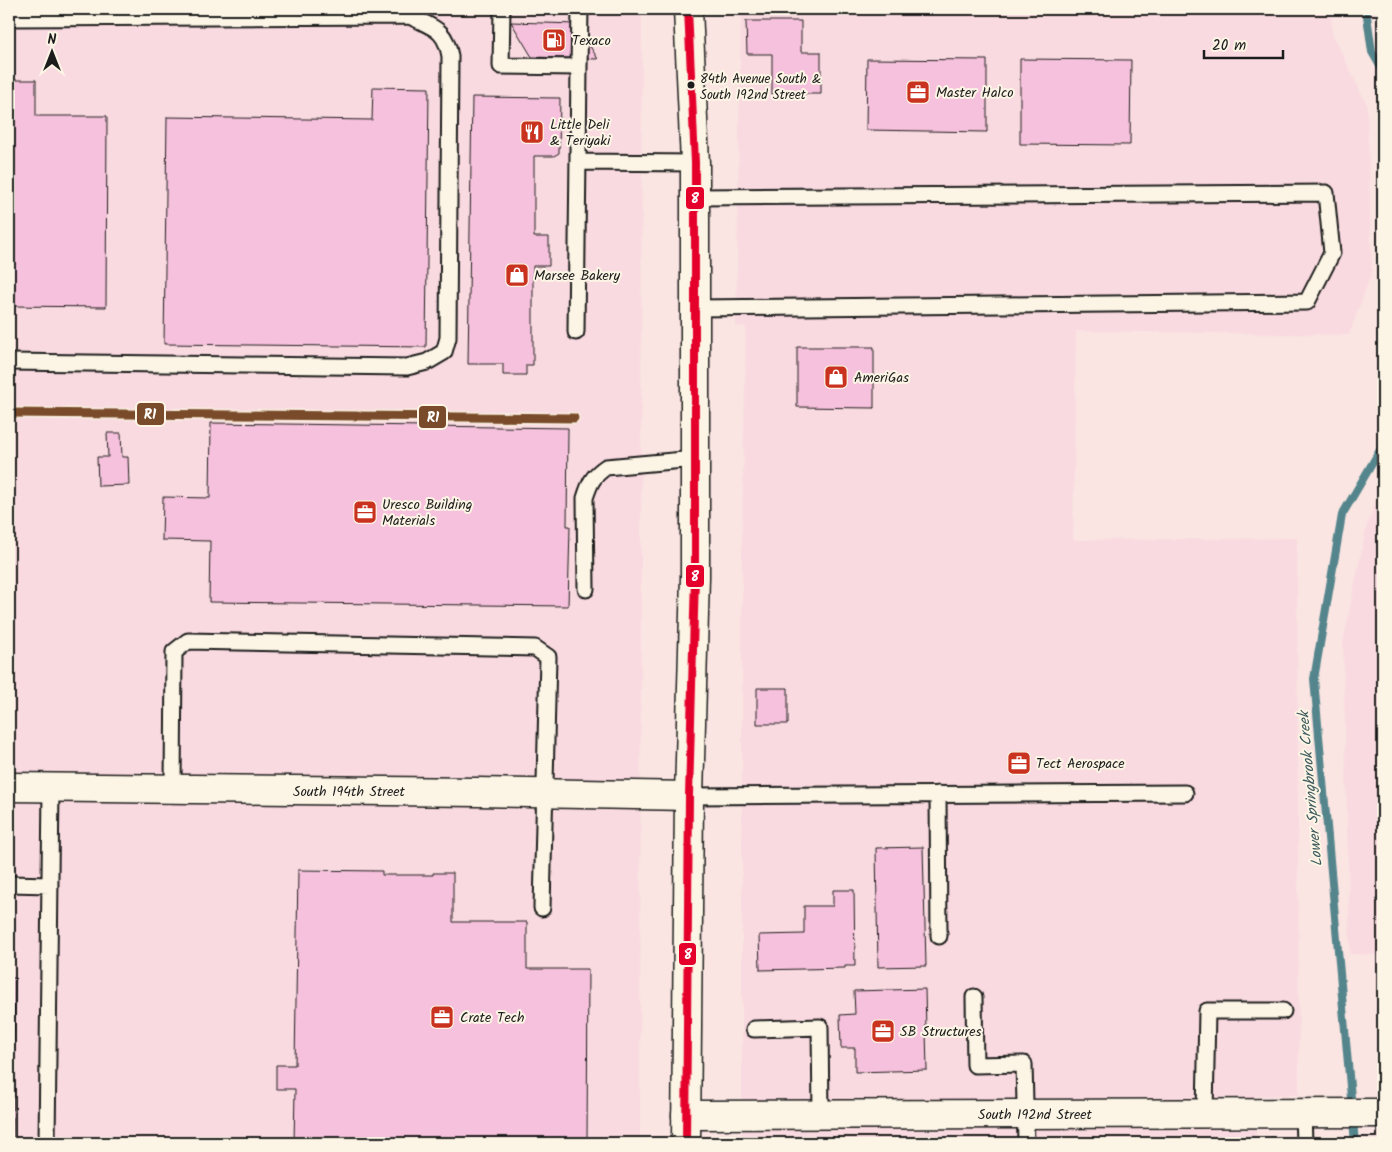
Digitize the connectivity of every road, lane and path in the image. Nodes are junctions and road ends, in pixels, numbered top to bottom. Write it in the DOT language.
graph roads {
  1 [pos="502,9"];
  2 [pos="580,9"];
  3 [pos="688,9"];
  4 [pos="410,12"];
  5 [pos="156,13"];
  6 [pos="9,18"];
  7 [pos="579,67"];
  8 [pos="578,162"];
  9 [pos="695,163"];
  10 [pos="695,197"];
  11 [pos="695,308"];
  12 [pos="576,332"];
  13 [pos="9,362"];
  14 [pos="695,459"];
  15 [pos="586,589"];
  16 [pos="9,788"];
  17 [pos="52,788"];
  18 [pos="173,789"];
  19 [pos="545,793"];
  20 [pos="1185,793"];
  21 [pos="938,794"];
  22 [pos="689,796"];
  23 [pos="9,884"];
  24 [pos="50,885"];
  25 [pos="542,908"];
  26 [pos="939,936"];
  27 [pos="974,997"];
  28 [pos="1283,1012"];
  29 [pos="754,1029"];
  30 [pos="1205,1113"];
  31 [pos="1313,1113"];
  32 [pos="1383,1113"];
  33 [pos="1025,1114"];
  34 [pos="686,1115"];
  35 [pos="821,1115"];
  36 [pos="47,1143"];
  37 [pos="686,1143"];
  38 [pos="1026,1143"];
  39 [pos="1304,1143"];
  1 -- 7 [label="lane"];
  2 -- 7 [label="lane"];
  3 -- 9 [label="street"];
  4 -- 5 [label="lane"];
  4 -- 13 [label="lane"];
  5 -- 6 [label="lane"];
  7 -- 8 [label="lane"];
  8 -- 9 [label="lane"];
  8 -- 12 [label="lane"];
  9 -- 10 [label="street"];
  10 -- 11 [label="street"];
  10 -- 11 [label="lane"];
  11 -- 14 [label="street"];
  14 -- 15 [label="lane"];
  14 -- 22 [label="street"];
  16 -- 17 [label="street, South 194th Street"];
  17 -- 18 [label="street, South 194th Street"];
  17 -- 24 [label="lane"];
  18 -- 19 [label="street, South 194th Street"];
  18 -- 19 [label="lane"];
  19 -- 22 [label="street, South 194th Street"];
  19 -- 25 [label="lane"];
  20 -- 21 [label="lane"];
  21 -- 22 [label="lane"];
  21 -- 26 [label="lane"];
  22 -- 34 [label="street"];
  23 -- 24 [label="lane"];
  24 -- 36 [label="lane"];
  27 -- 33 [label="lane"];
  28 -- 30 [label="lane"];
  29 -- 35 [label="lane"];
  30 -- 31 [label="street, South 192nd Street"];
  30 -- 33 [label="street, South 192nd Street"];
  31 -- 32 [label="street, South 192nd Street"];
  31 -- 39 [label="lane"];
  33 -- 35 [label="street, South 192nd Street"];
  33 -- 38 [label="lane"];
  34 -- 35 [label="street, South 192nd Street"];
  34 -- 37 [label="street"];
}
